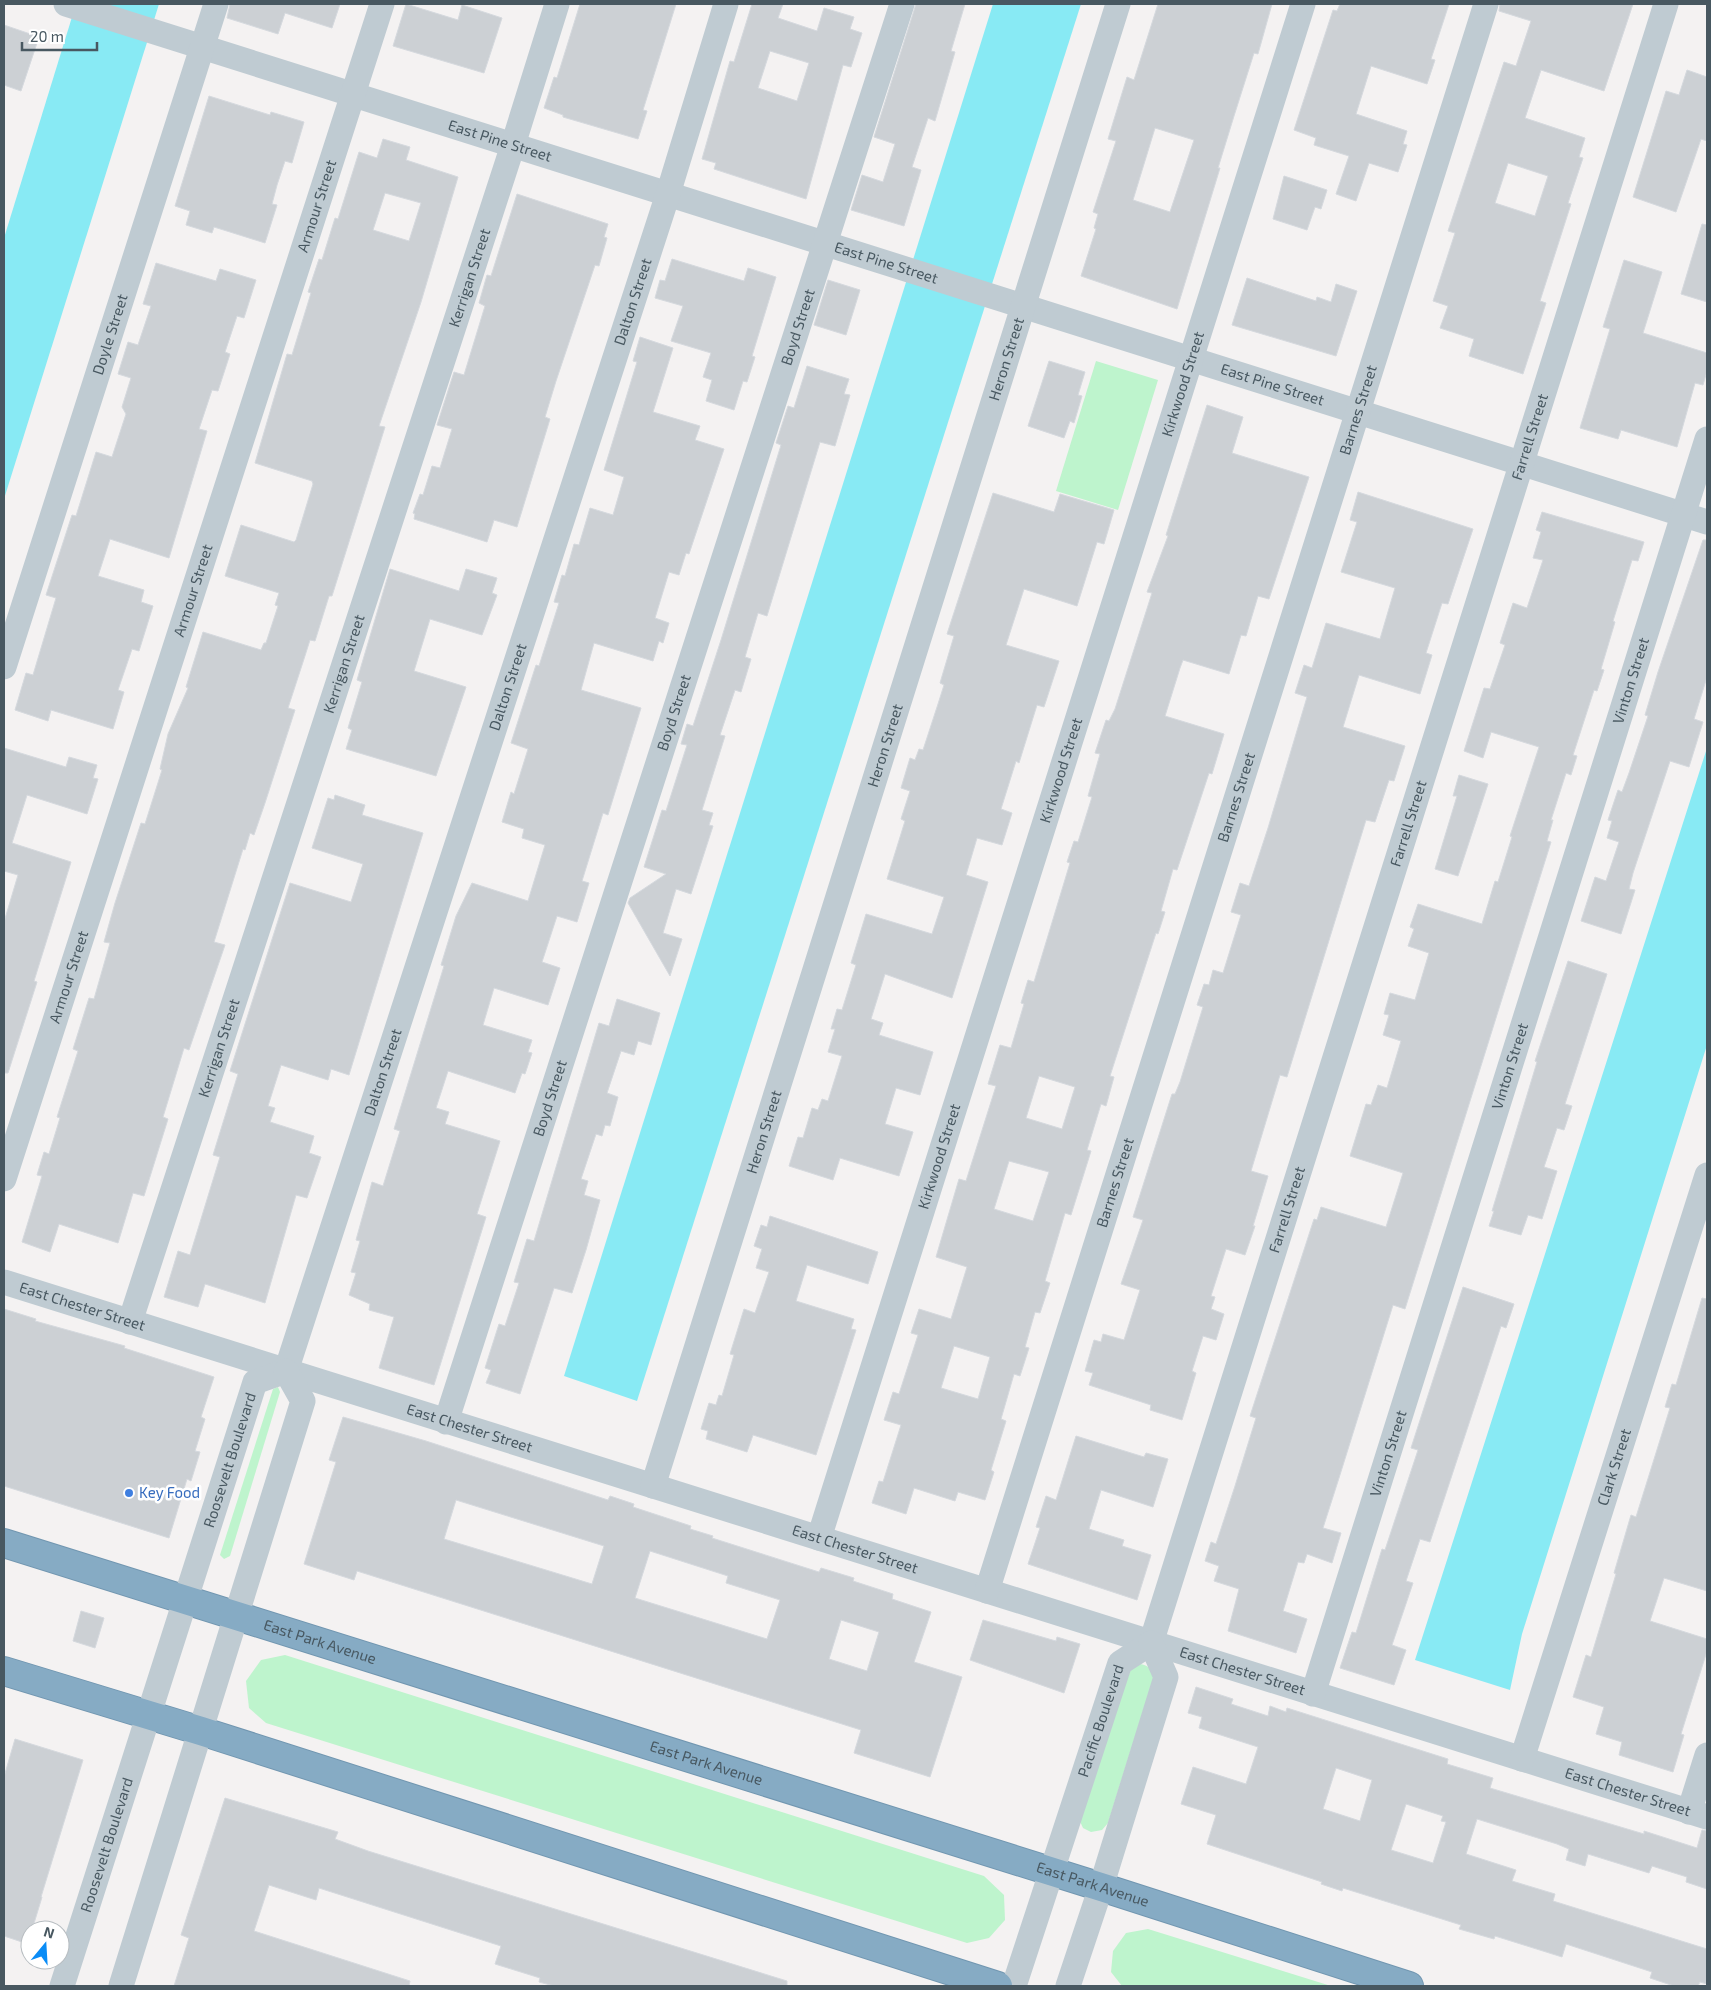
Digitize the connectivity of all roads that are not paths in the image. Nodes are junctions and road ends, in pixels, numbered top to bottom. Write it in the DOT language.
graph roads {
  1 [pos="66,4"];
  2 [pos="216,4"];
  3 [pos="382,4"];
  4 [pos="557,4"];
  5 [pos="726,4"];
  6 [pos="902,4"];
  7 [pos="1118,4"];
  8 [pos="1303,4"];
  9 [pos="1486,4"];
  10 [pos="1666,4"];
  11 [pos="202,47"];
  12 [pos="354,94"];
  13 [pos="514,145"];
  14 [pos="668,194"];
  15 [pos="826,243"];
  16 [pos="1014,303"];
  17 [pos="1192,359"];
  18 [pos="1357,411"];
  19 [pos="1707,439"];
  20 [pos="1521,463"];
  21 [pos="1684,514"];
  22 [pos="1707,522"];
  23 [pos="4,667"];
  24 [pos="1707,1175"];
  25 [pos="4,1179"];
  26 [pos="4,1282"];
  27 [pos="130,1322"];
  28 [pos="286,1371"];
  29 [pos="446,1422"];
  30 [pos="653,1486"];
  31 [pos="819,1538"];
  32 [pos="4,1543"];
  33 [pos="987,1591"];
  34 [pos="185,1600"];
  35 [pos="237,1616"];
  36 [pos="1151,1643"];
  37 [pos="4,1671"];
  38 [pos="1314,1694"];
  39 [pos="148,1716"];
  40 [pos="201,1731"];
  41 [pos="1707,1755"];
  42 [pos="1522,1759"];
  43 [pos="1698,1815"];
  44 [pos="1050,1871"];
  45 [pos="1102,1887"];
  46 [pos="62,1986"];
  47 [pos="121,1986"];
  48 [pos="998,1986"];
  49 [pos="1014,1986"];
  50 [pos="1068,1986"];
  51 [pos="1410,1986"];
  1 -- 11 [label="street, East Pine Street"];
  2 -- 11 [label="street, Doyle Street"];
  3 -- 12 [label="street, Armour Street"];
  4 -- 13 [label="street, Kerrigan Street"];
  5 -- 14 [label="street, Dalton Street"];
  6 -- 15 [label="street, Boyd Street"];
  7 -- 16 [label="street, Heron Street"];
  8 -- 17 [label="street, Kirkwood Street"];
  9 -- 18 [label="street, Barnes Street"];
  10 -- 20 [label="street, Farrell Street"];
  11 -- 12 [label="street, East Pine Street"];
  11 -- 23 [label="street, Doyle Street"];
  12 -- 13 [label="street, East Pine Street"];
  12 -- 25 [label="street, Armour Street"];
  13 -- 14 [label="street, East Pine Street"];
  13 -- 27 [label="street, Kerrigan Street"];
  14 -- 15 [label="street, East Pine Street"];
  14 -- 28 [label="street, Dalton Street"];
  15 -- 16 [label="street, East Pine Street"];
  15 -- 29 [label="street, Boyd Street"];
  16 -- 17 [label="street, East Pine Street"];
  16 -- 30 [label="street, Heron Street"];
  17 -- 18 [label="street, East Pine Street"];
  17 -- 31 [label="street, Kirkwood Street"];
  18 -- 20 [label="street, East Pine Street"];
  18 -- 33 [label="street, Barnes Street"];
  19 -- 21 [label="street, Vinton Street"];
  20 -- 21 [label="street, East Pine Street"];
  20 -- 36 [label="street, Farrell Street"];
  21 -- 22 [label="street, East Pine Street"];
  21 -- 38 [label="street, Vinton Street"];
  24 -- 42 [label="street, Clark Street"];
  26 -- 27 [label="street, East Chester Street"];
  27 -- 28 [label="street, East Chester Street"];
  28 -- 29 [label="street, East Chester Street"];
  28 -- 34 [label="street, Roosevelt Boulevard"];
  28 -- 35 [label="street"];
  29 -- 30 [label="street, East Chester Street"];
  30 -- 31 [label="street, East Chester Street"];
  31 -- 33 [label="street, East Chester Street"];
  32 -- 34 [label="highway, East Park Avenue"];
  33 -- 36 [label="street, East Chester Street"];
  34 -- 35 [label="highway, East Park Avenue"];
  34 -- 39 [label="street, Roosevelt Boulevard"];
  35 -- 40 [label="street"];
  35 -- 44 [label="highway, East Park Avenue"];
  36 -- 38 [label="street, East Chester Street"];
  36 -- 44 [label="street, Pacific Boulevard"];
  36 -- 45 [label="street"];
  37 -- 39 [label="highway"];
  38 -- 42 [label="street, East Chester Street"];
  39 -- 40 [label="highway"];
  39 -- 46 [label="street, Roosevelt Boulevard"];
  40 -- 47 [label="street"];
  40 -- 48 [label="highway"];
  41 -- 43 [label="street"];
  42 -- 43 [label="street, East Chester Street"];
  44 -- 45 [label="highway, East Park Avenue"];
  44 -- 49 [label="street, Pacific Boulevard"];
  45 -- 50 [label="street"];
  45 -- 51 [label="highway, East Park Avenue"];
}
